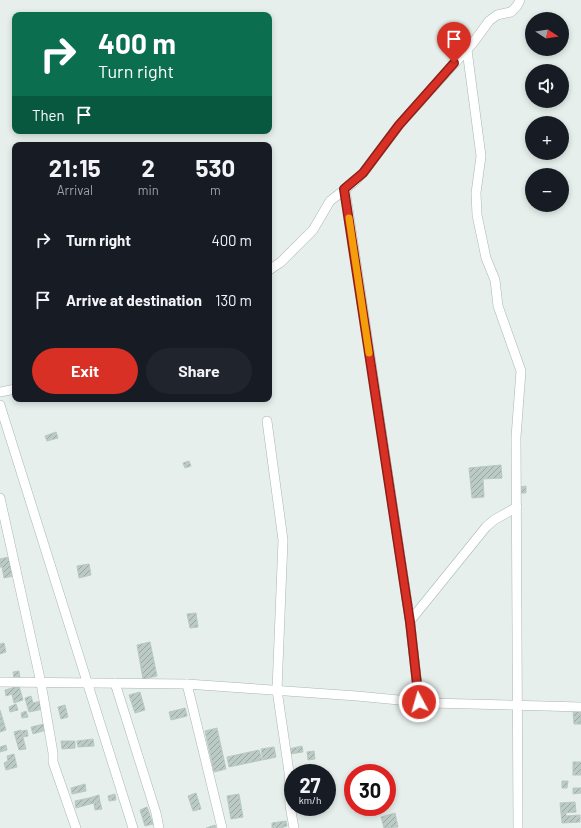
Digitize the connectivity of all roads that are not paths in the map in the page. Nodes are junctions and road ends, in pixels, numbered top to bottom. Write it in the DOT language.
graph roads {
  1 [pos="520,0"];
  2 [pos="467,50"];
  3 [pos="344,189"];
  4 [pos="272,268"];
  5 [pos="12,390"];
  6 [pos="0,392"];
  7 [pos="0,405"];
  8 [pos="267,421"];
  9 [pos="0,498"];
  10 [pos="517,507"];
  11 [pos="410,622"];
  12 [pos="0,682"];
  13 [pos="41,683"];
  14 [pos="88,683"];
  15 [pos="115,684"];
  16 [pos="187,684"];
  17 [pos="277,690"];
  18 [pos="419,702"];
  19 [pos="517,704"];
  20 [pos="581,707"];
  21 [pos="76,828"];
  22 [pos="133,828"];
  23 [pos="159,828"];
  24 [pos="222,828"];
  25 [pos="294,828"];
  26 [pos="518,828"];
  1 -- 2 [label="street"];
  2 -- 3 [label="street"];
  2 -- 10 [label="street"];
  3 -- 4 [label="street"];
  3 -- 11 [label="street"];
  5 -- 6 [label="street"];
  7 -- 14 [label="street"];
  8 -- 17 [label="street"];
  9 -- 13 [label="street"];
  10 -- 11 [label="street"];
  10 -- 19 [label="street"];
  11 -- 18 [label="street"];
  12 -- 13 [label="street"];
  13 -- 14 [label="street"];
  13 -- 21 [label="street"];
  14 -- 15 [label="street"];
  14 -- 22 [label="street"];
  15 -- 16 [label="street"];
  15 -- 23 [label="street"];
  16 -- 17 [label="street"];
  16 -- 24 [label="street"];
  17 -- 18 [label="street"];
  17 -- 25 [label="street"];
  18 -- 19 [label="street"];
  19 -- 20 [label="street"];
  19 -- 26 [label="street"];
}
